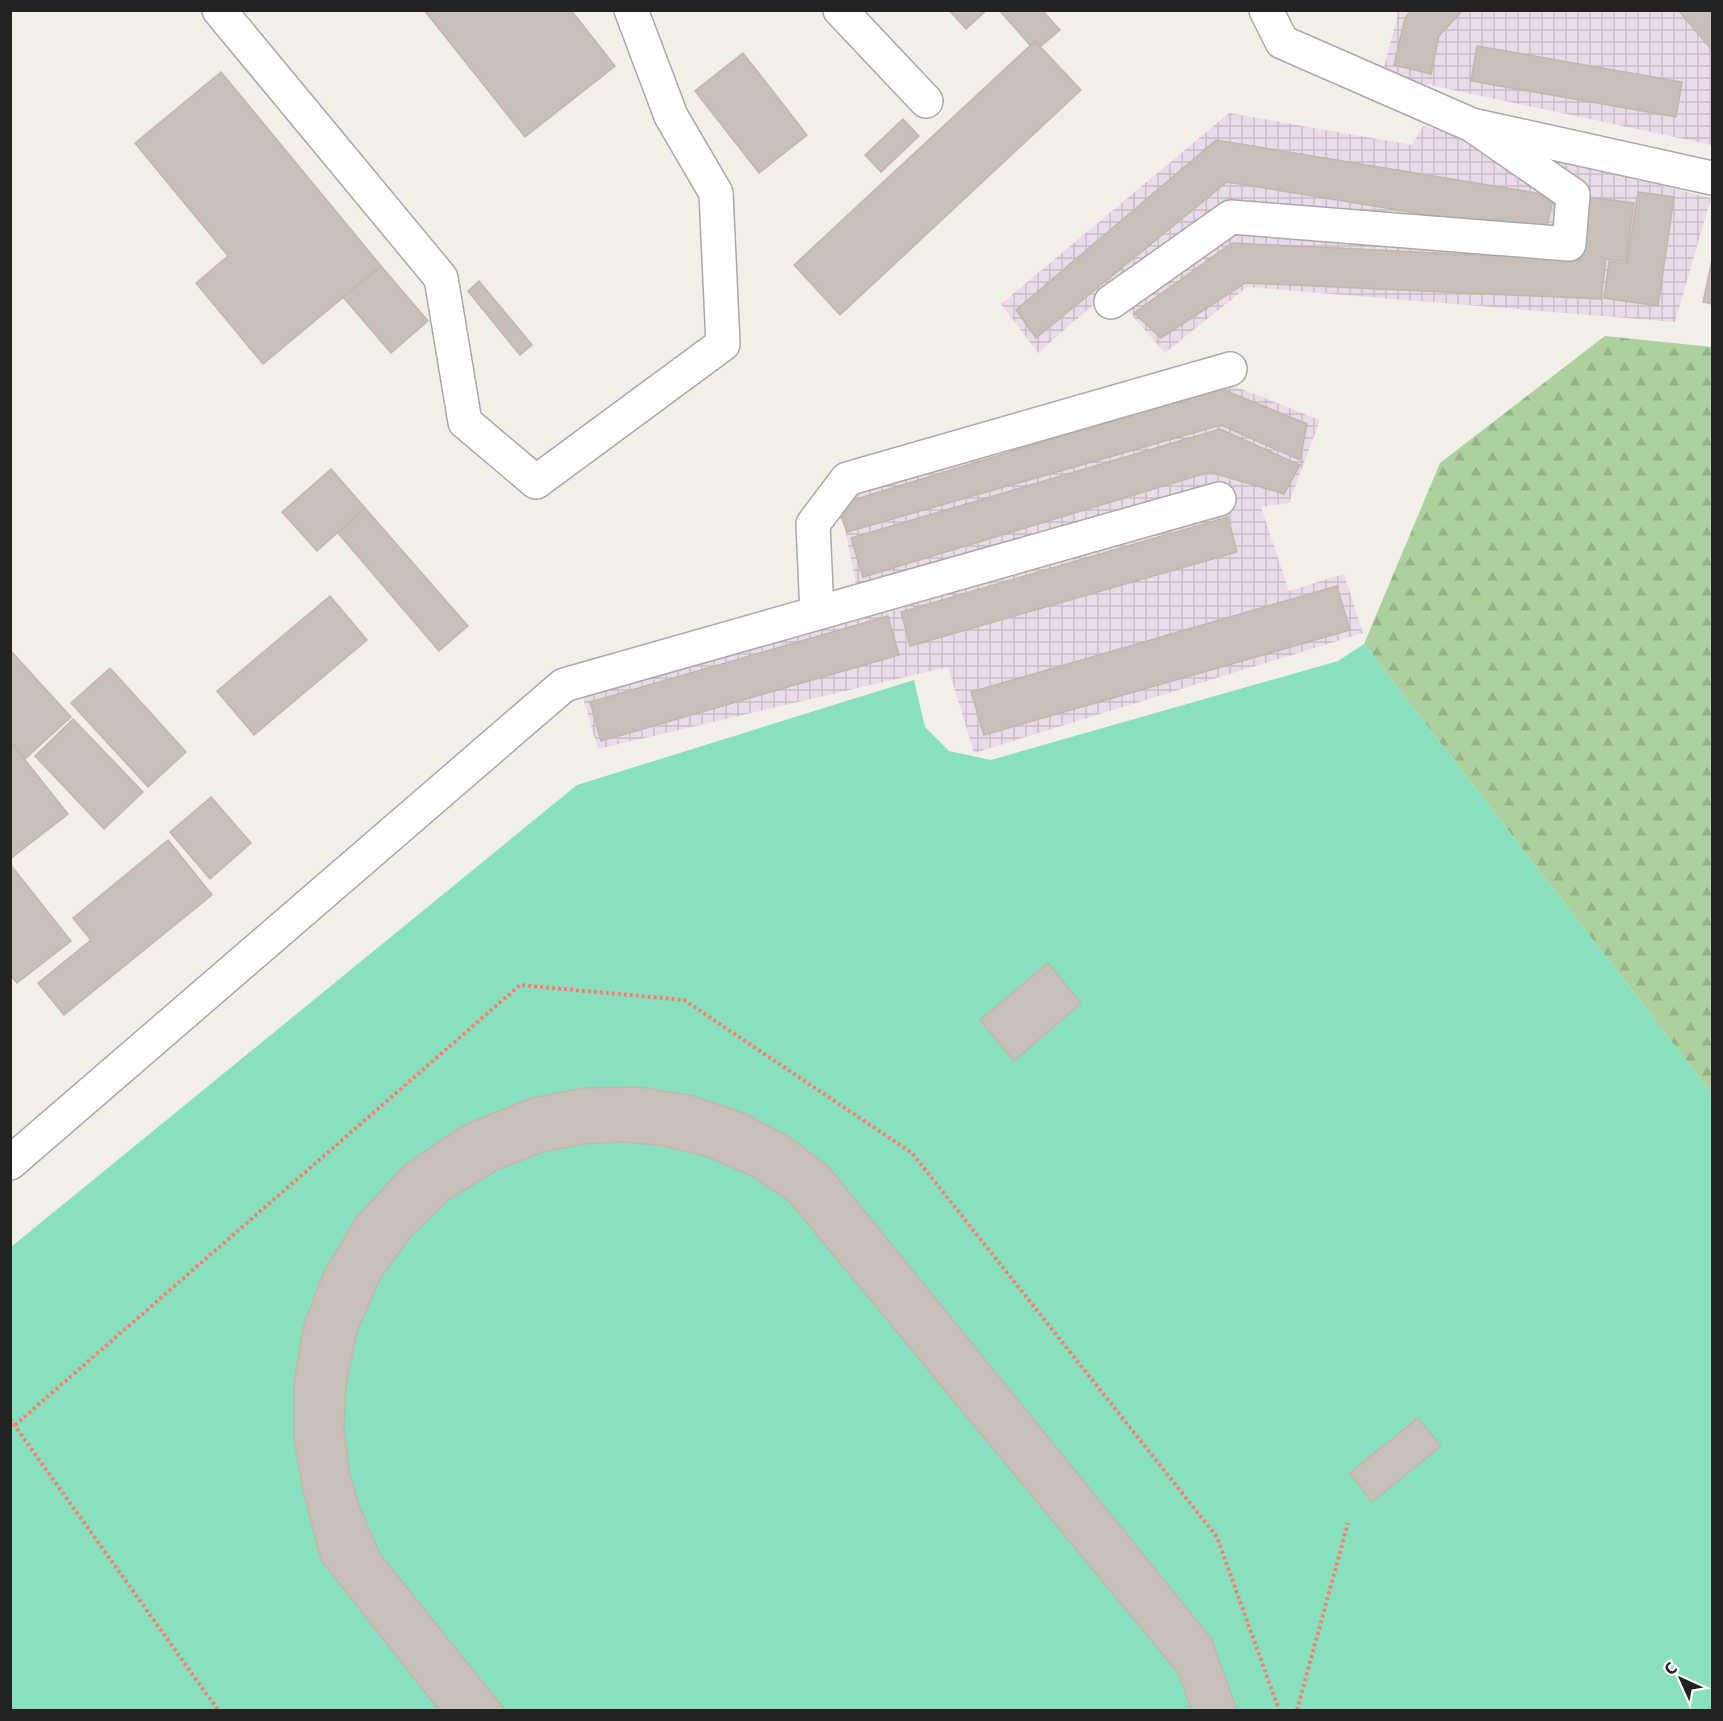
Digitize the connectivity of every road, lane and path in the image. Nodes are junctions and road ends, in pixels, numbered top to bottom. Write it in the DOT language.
graph roads {
  1 [pos="219,10"];
  2 [pos="631,10"];
  3 [pos="840,10"];
  4 [pos="1266,10"];
  5 [pos="926,101"];
  6 [pos="1472,125"];
  7 [pos="1713,178"];
  8 [pos="1111,302"];
  9 [pos="1230,369"];
  10 [pos="1219,499"];
  11 [pos="817,613"];
  12 [pos="10,1163"];
  13 [pos="10,1419"];
  14 [pos="15,1425"];
  15 [pos="1348,1523"];
  16 [pos="218,1710"];
  17 [pos="1279,1710"];
  18 [pos="1297,1710"];
  1 -- 2 [label="street"];
  3 -- 5 [label="street"];
  4 -- 6 [label="street"];
  6 -- 7 [label="street"];
  6 -- 8 [label="street"];
  9 -- 11 [label="street"];
  10 -- 11 [label="street"];
  11 -- 12 [label="street"];
  13 -- 14 [label="path"];
  14 -- 16 [label="path"];
  14 -- 17 [label="path"];
  15 -- 18 [label="path"];
}
